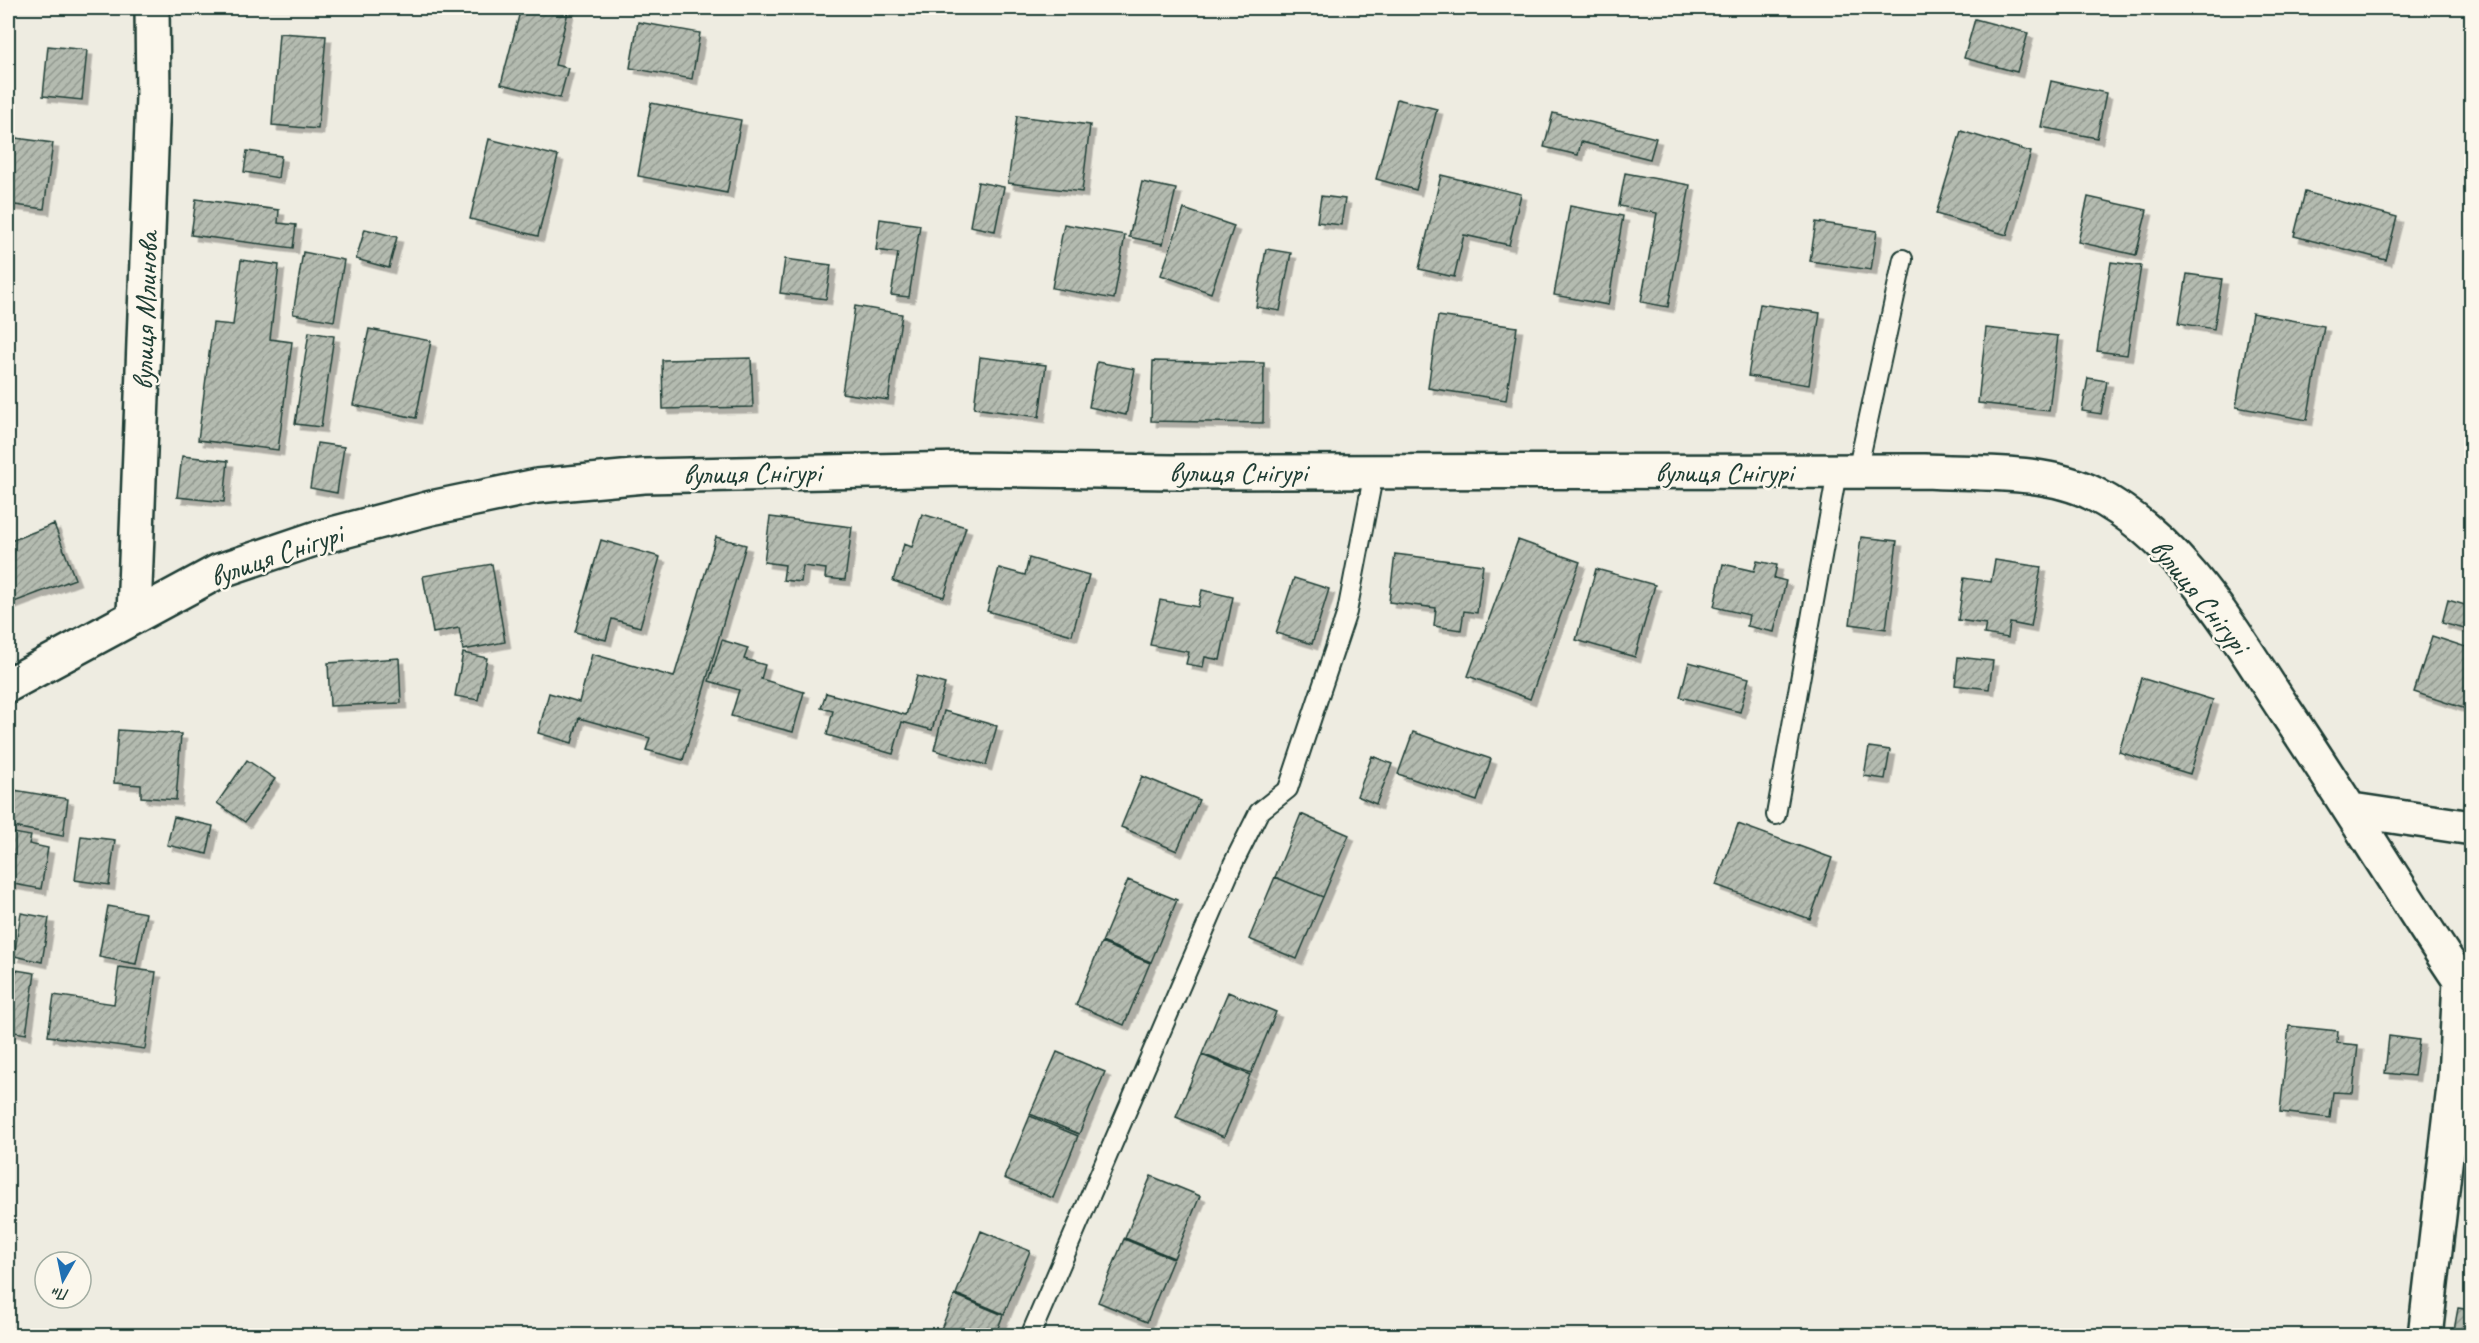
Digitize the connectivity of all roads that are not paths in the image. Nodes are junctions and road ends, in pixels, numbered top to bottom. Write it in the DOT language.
graph roads {
  1 [pos="152,8"];
  2 [pos="1903,259"];
  3 [pos="1374,472"];
  4 [pos="1847,472"];
  5 [pos="134,615"];
  6 [pos="8,685"];
  7 [pos="2352,810"];
  8 [pos="1776,815"];
  9 [pos="2472,828"];
  10 [pos="2466,989"];
  11 [pos="1030,1335"];
  12 [pos="2425,1335"];
  1 -- 5 [label="street, вулиця Млинова"];
  2 -- 4 [label="lane"];
  3 -- 4 [label="street, вулиця Снігурі"];
  3 -- 5 [label="street, вулиця Снігурі"];
  3 -- 11 [label="lane"];
  4 -- 7 [label="street, вулиця Снігурі"];
  4 -- 8 [label="lane"];
  5 -- 6 [label="street, вулиця Снігурі"];
  7 -- 9 [label="street"];
  7 -- 10 [label="street, вулиця Снігурі"];
  10 -- 12 [label="street, вулиця Снігурі"];
}
